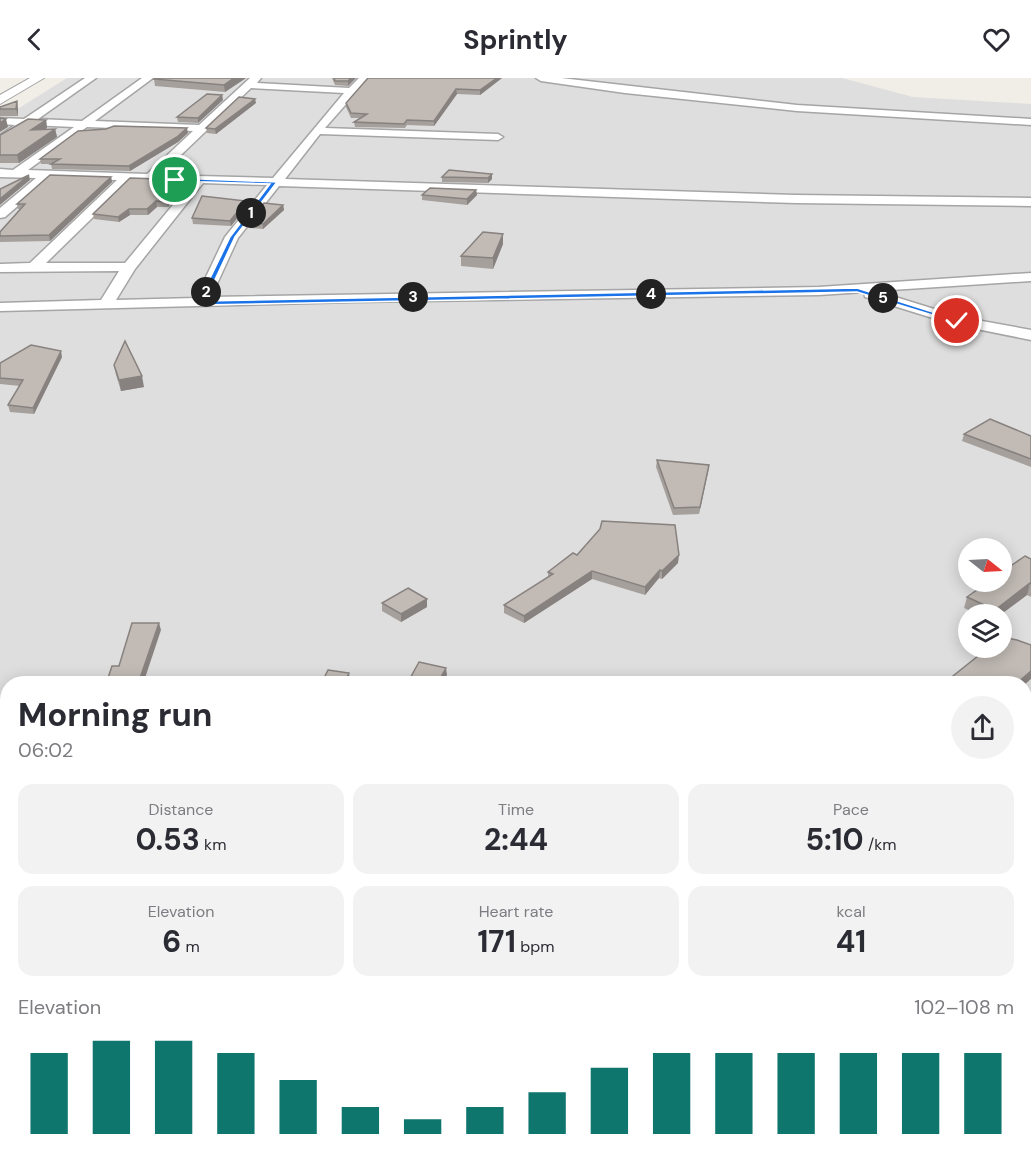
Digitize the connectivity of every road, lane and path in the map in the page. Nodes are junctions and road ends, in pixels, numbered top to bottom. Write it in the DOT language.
graph roads {
  1 [pos="38,78"];
  2 [pos="91,78"];
  3 [pos="148,78"];
  4 [pos="364,78"];
  5 [pos="541,78"];
  6 [pos="252,82"];
  7 [pos="352,91"];
  8 [pos="0,100"];
  9 [pos="0,121"];
  10 [pos="27,122"];
  11 [pos="1031,122"];
  12 [pos="84,124"];
  13 [pos="202,128"];
  14 [pos="317,131"];
  15 [pos="498,137"];
  16 [pos="0,140"];
  17 [pos="0,173"];
  18 [pos="15,174"];
  19 [pos="46,175"];
  20 [pos="126,178"];
  21 [pos="149,179"];
  22 [pos="199,181"];
  23 [pos="274,182"];
  24 [pos="1031,202"];
  25 [pos="0,214"];
  26 [pos="34,267"];
  27 [pos="129,267"];
  28 [pos="0,268"];
  29 [pos="1031,278"];
  30 [pos="857,290"];
  31 [pos="201,303"];
  32 [pos="105,305"];
  33 [pos="0,307"];
  34 [pos="1031,335"];
  1 -- 8 [label="street"];
  2 -- 10 [label="street"];
  3 -- 12 [label="street"];
  4 -- 7 [label="street"];
  5 -- 11 [label="street"];
  6 -- 7 [label="street"];
  6 -- 13 [label="street"];
  7 -- 14 [label="street"];
  9 -- 10 [label="street"];
  10 -- 12 [label="street"];
  10 -- 16 [label="street"];
  12 -- 13 [label="street"];
  12 -- 18 [label="street"];
  13 -- 21 [label="street"];
  14 -- 15 [label="street"];
  14 -- 23 [label="street"];
  17 -- 18 [label="street"];
  18 -- 19 [label="street"];
  19 -- 20 [label="street"];
  19 -- 25 [label="street"];
  20 -- 21 [label="street"];
  20 -- 26 [label="street"];
  21 -- 22 [label="street"];
  22 -- 23 [label="street"];
  22 -- 27 [label="street"];
  23 -- 24 [label="street"];
  23 -- 31 [label="street"];
  26 -- 27 [label="street"];
  26 -- 28 [label="street"];
  27 -- 32 [label="street"];
  29 -- 30 [label="street"];
  30 -- 31 [label="street"];
  30 -- 34 [label="street"];
  31 -- 32 [label="street"];
  32 -- 33 [label="street"];
}
